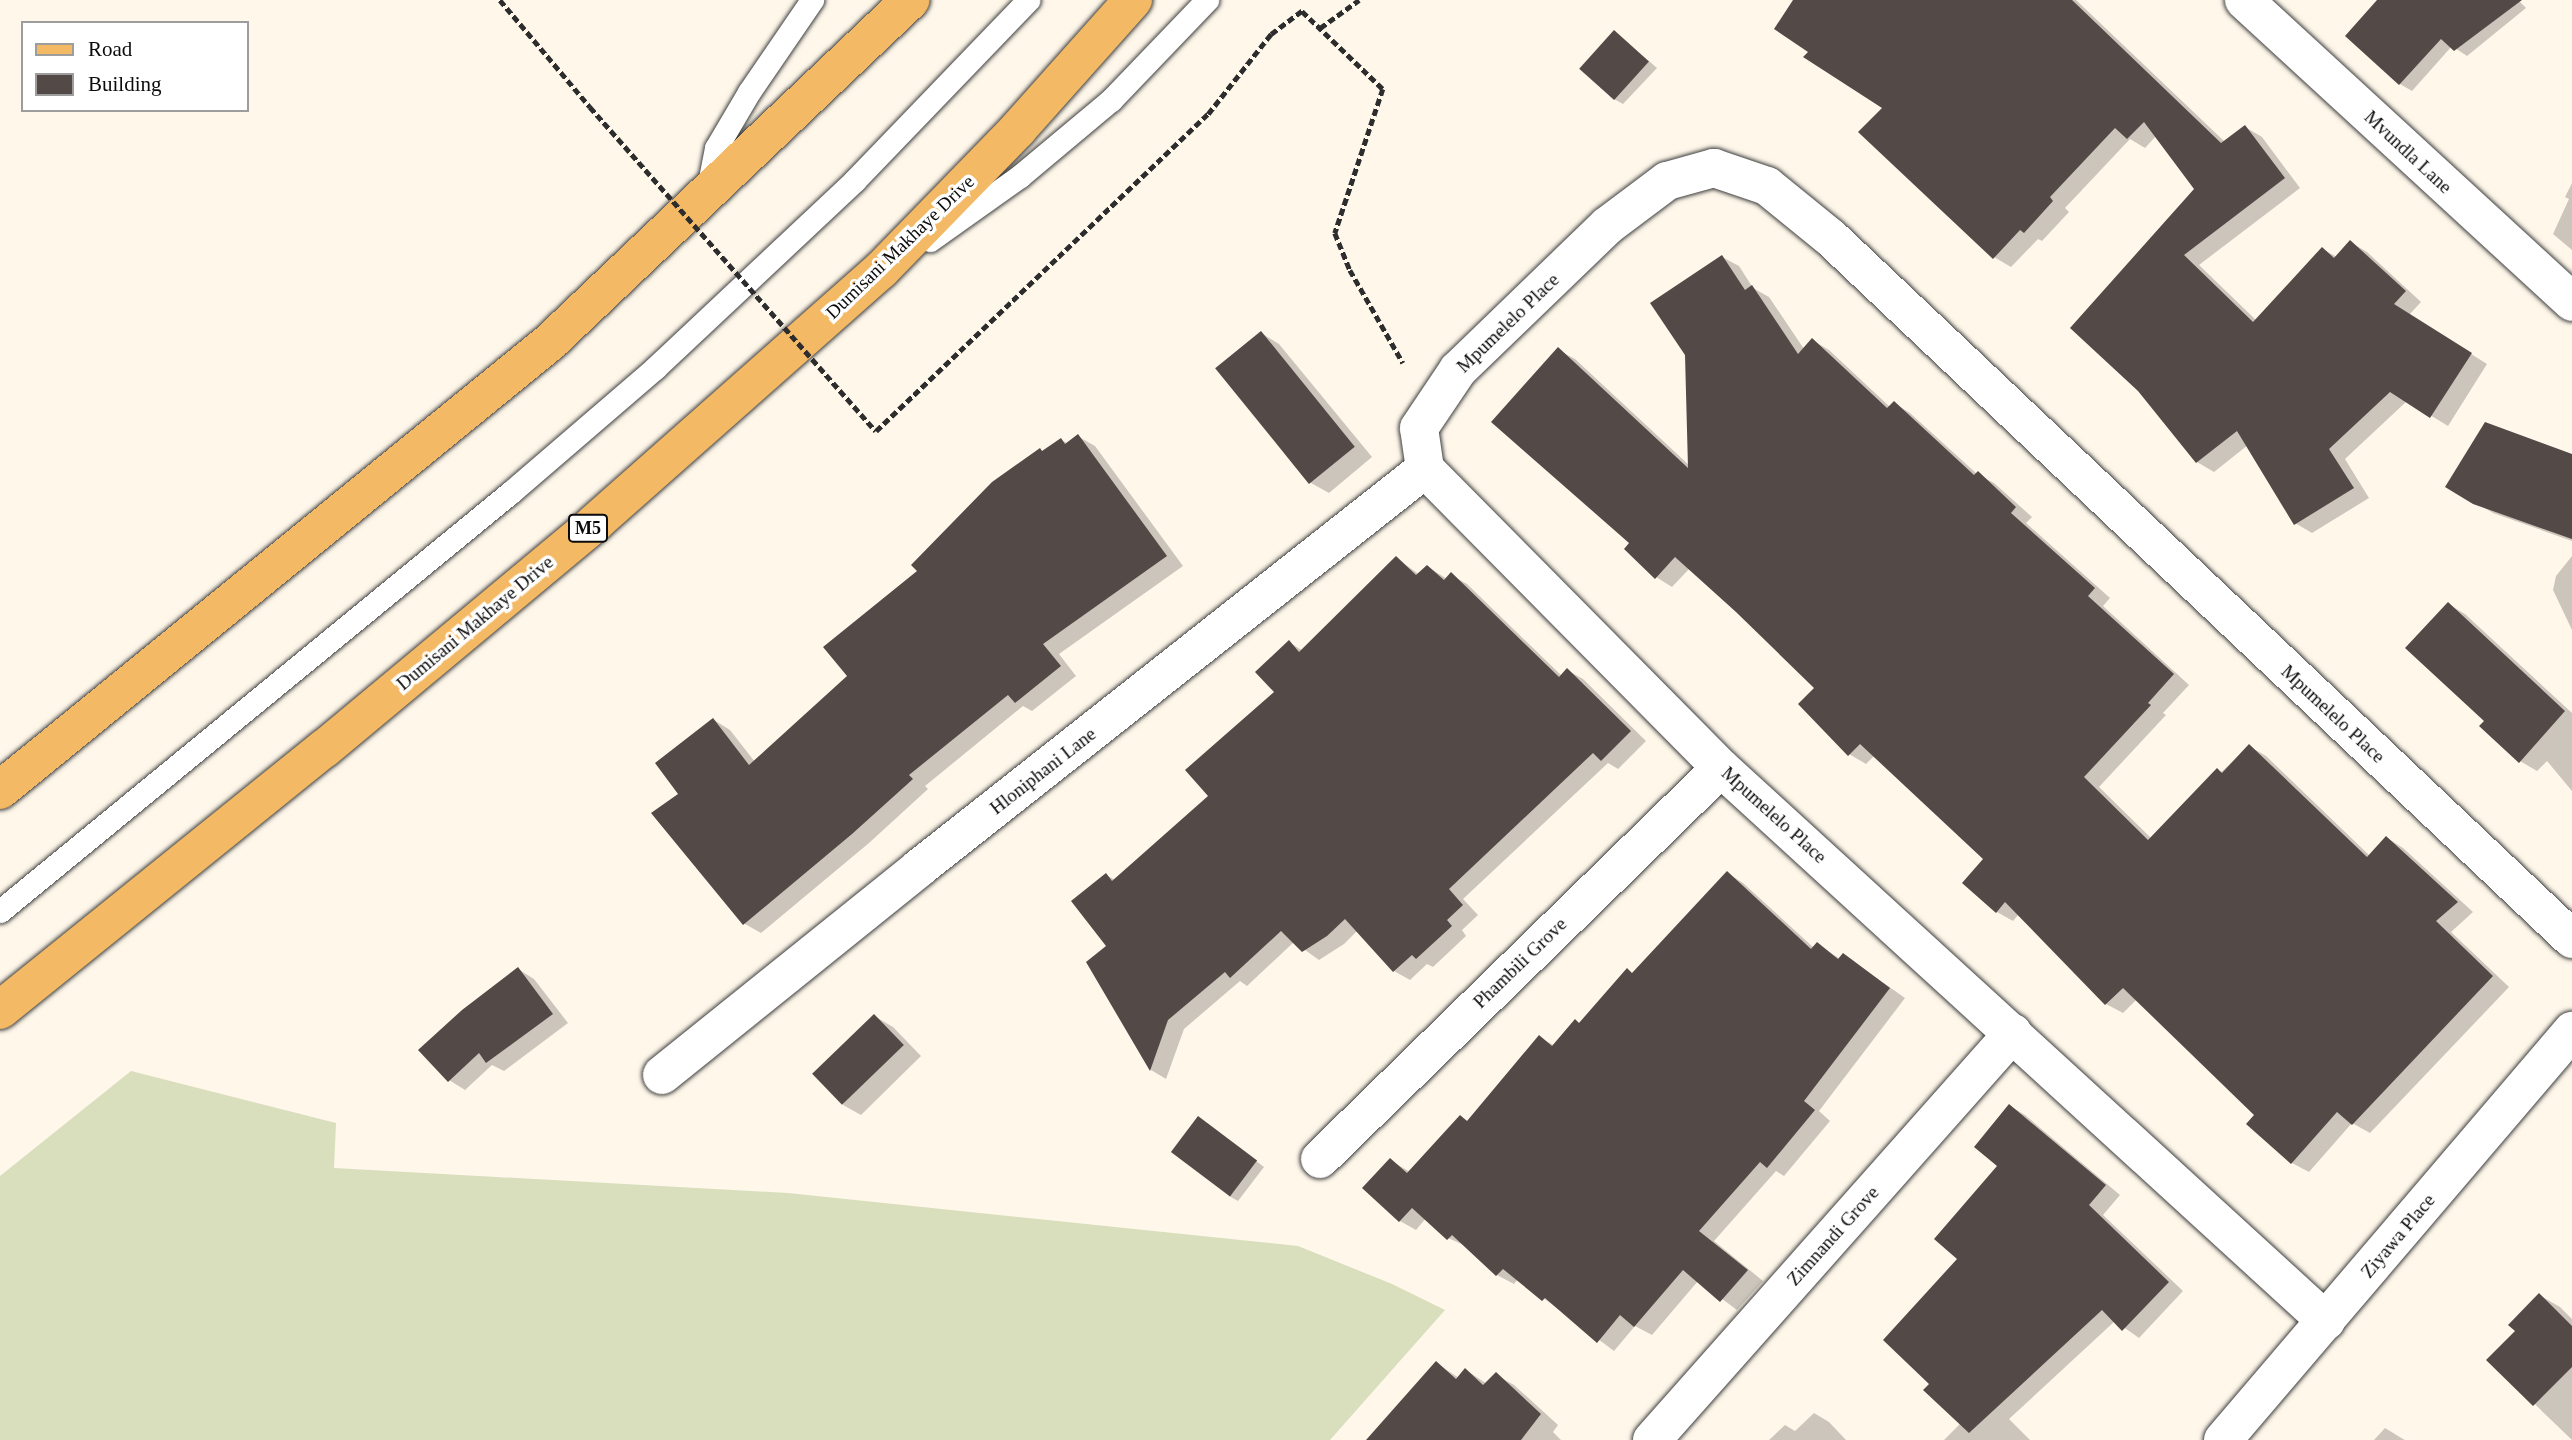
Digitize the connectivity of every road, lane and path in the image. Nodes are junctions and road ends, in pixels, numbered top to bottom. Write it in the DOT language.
graph roads {
  1 [pos="500,0"];
  2 [pos="813,0"];
  3 [pos="910,0"];
  4 [pos="1028,0"];
  5 [pos="1133,0"];
  6 [pos="1208,0"];
  7 [pos="1359,0"];
  8 [pos="2244,0"];
  9 [pos="1320,28"];
  10 [pos="707,196"];
  11 [pos="881,270"];
  12 [pos="2572,302"];
  13 [pos="1430,411"];
  14 [pos="1425,469"];
  15 [pos="1721,768"];
  16 [pos="0,790"];
  17 [pos="0,911"];
  18 [pos="2572,939"];
  19 [pos="0,1010"];
  20 [pos="2572,1031"];
  21 [pos="2013,1032"];
  22 [pos="663,1075"];
  23 [pos="1320,1159"];
  24 [pos="2326,1321"];
  25 [pos="1652,1440"];
  26 [pos="2222,1440"];
  1 -- 9 [label="path, bridge"];
  2 -- 10 [label="lane"];
  3 -- 10 [label="main road"];
  4 -- 17 [label="lane"];
  5 -- 11 [label="main road, Dumisani Makhaye Drive / M5"];
  6 -- 11 [label="lane"];
  7 -- 9 [label="path"];
  8 -- 12 [label="street, Mvundla Lane"];
  9 -- 13 [label="path"];
  10 -- 16 [label="main road"];
  11 -- 19 [label="main road, Dumisani Makhaye Drive / M5"];
  13 -- 14 [label="street, Mpumelelo Place"];
  13 -- 18 [label="street, Mpumelelo Place"];
  14 -- 15 [label="street, Mpumelelo Place"];
  14 -- 22 [label="street, Hloniphani Lane"];
  15 -- 21 [label="street, Mpumelelo Place"];
  15 -- 23 [label="street, Phambili Grove"];
  20 -- 24 [label="street, Ziyawa Place"];
  21 -- 24 [label="street, Mpumelelo Place"];
  21 -- 25 [label="street, Zimnandi Grove"];
  24 -- 26 [label="street, Ziyawa Place"];
}
